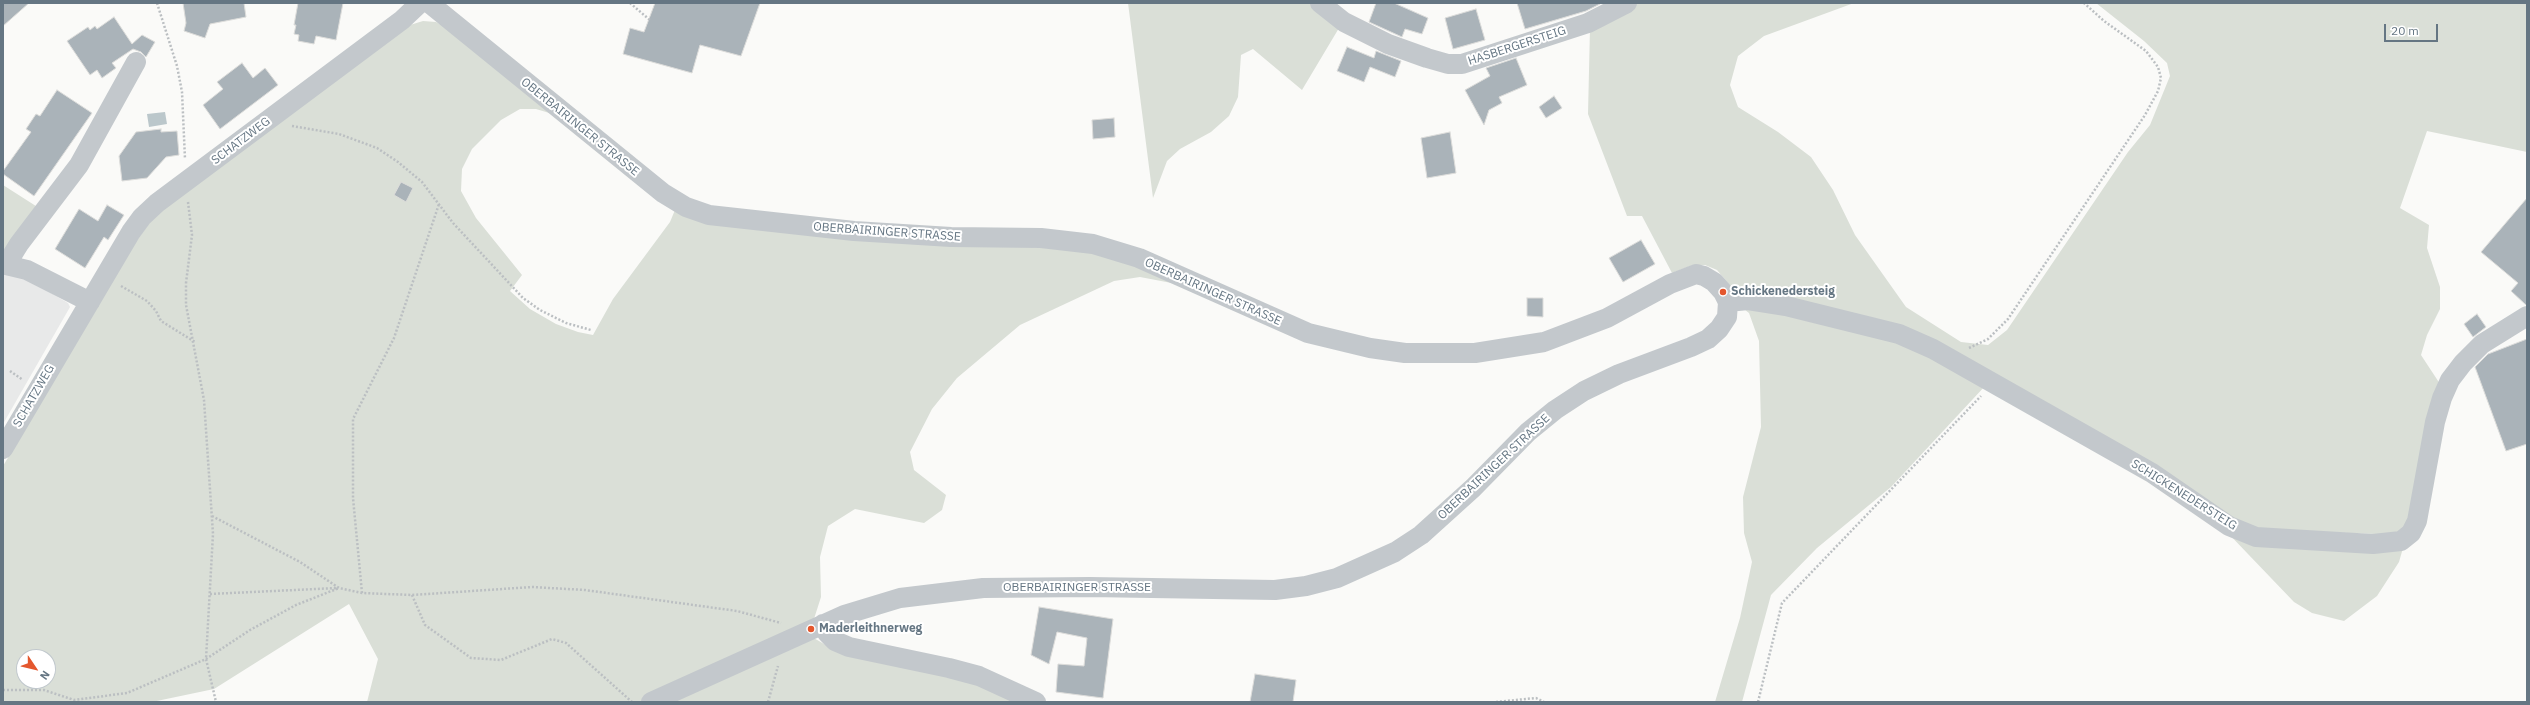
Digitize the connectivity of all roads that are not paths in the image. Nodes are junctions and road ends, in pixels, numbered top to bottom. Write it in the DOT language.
graph roads {
  1 [pos="420,3"];
  2 [pos="429,3"];
  3 [pos="1320,3"];
  4 [pos="1627,3"];
  5 [pos="136,62"];
  6 [pos="90,302"];
  7 [pos="1728,302"];
  8 [pos="2527,316"];
  9 [pos="3,449"];
  10 [pos="823,624"];
  11 [pos="651,702"];
  12 [pos="1036,702"];
  1 -- 6 [label="street, SCHATZWEG"];
  2 -- 7 [label="street, OBERBAIRINGER STRASSE"];
  3 -- 4 [label="street, HASBERGERSTEIG"];
  5 -- 6 [label="street"];
  6 -- 9 [label="street, SCHATZWEG"];
  7 -- 8 [label="street, SCHICKENEDERSTEIG"];
  7 -- 10 [label="street, OBERBAIRINGER STRASSE"];
  10 -- 11 [label="street, OBERBAIRINGER STRASSE"];
  10 -- 12 [label="street"];
}
